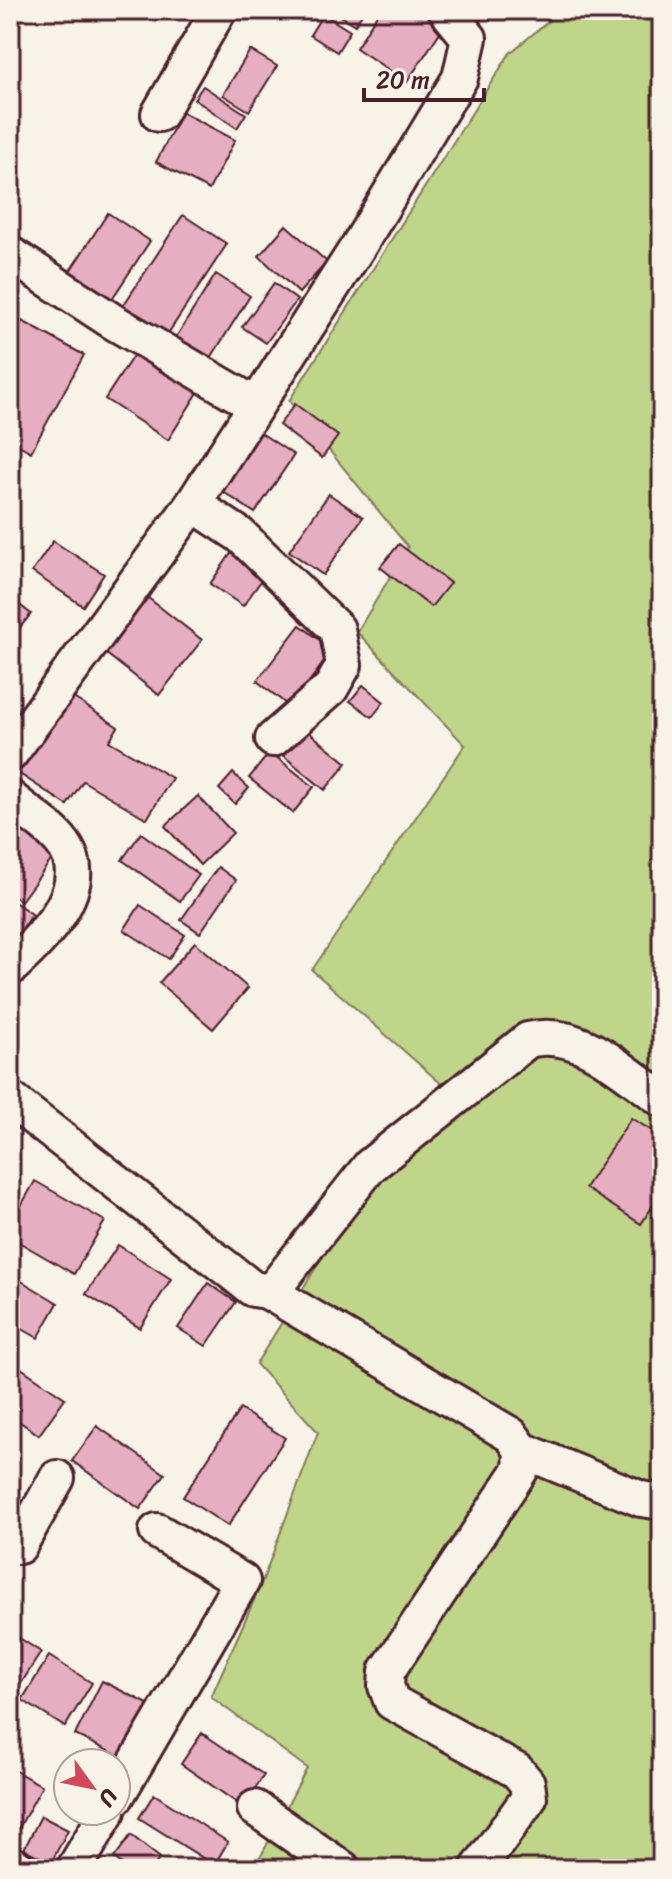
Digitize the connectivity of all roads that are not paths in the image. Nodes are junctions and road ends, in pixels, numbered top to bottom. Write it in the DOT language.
graph roads {
  1 [pos="219,10"];
  2 [pos="446,10"];
  3 [pos="159,114"];
  4 [pos="10,254"];
  5 [pos="254,404"];
  6 [pos="193,504"];
  7 [pos="273,739"];
  8 [pos="10,754"];
  9 [pos="10,798"];
  10 [pos="10,968"];
  11 [pos="10,1099"];
  12 [pos="662,1099"];
  13 [pos="267,1291"];
  14 [pos="522,1450"];
  15 [pos="57,1478"];
  16 [pos="662,1502"];
  17 [pos="157,1531"];
  18 [pos="10,1539"];
  19 [pos="132,1770"];
  20 [pos="255,1808"];
  21 [pos="99,1827"];
  22 [pos="10,1863"];
  23 [pos="19,1869"];
  24 [pos="74,1869"];
  25 [pos="343,1869"];
  26 [pos="478,1869"];
  1 -- 3 [label="street"];
  2 -- 5 [label="street"];
  4 -- 5 [label="street"];
  5 -- 6 [label="street"];
  6 -- 7 [label="street"];
  6 -- 8 [label="street"];
  9 -- 10 [label="street"];
  11 -- 13 [label="street"];
  12 -- 13 [label="street"];
  13 -- 14 [label="street"];
  14 -- 16 [label="street"];
  14 -- 26 [label="street"];
  15 -- 18 [label="street"];
  17 -- 19 [label="street"];
  20 -- 25 [label="street"];
  21 -- 24 [label="street"];
  22 -- 23 [label="street"];
}
